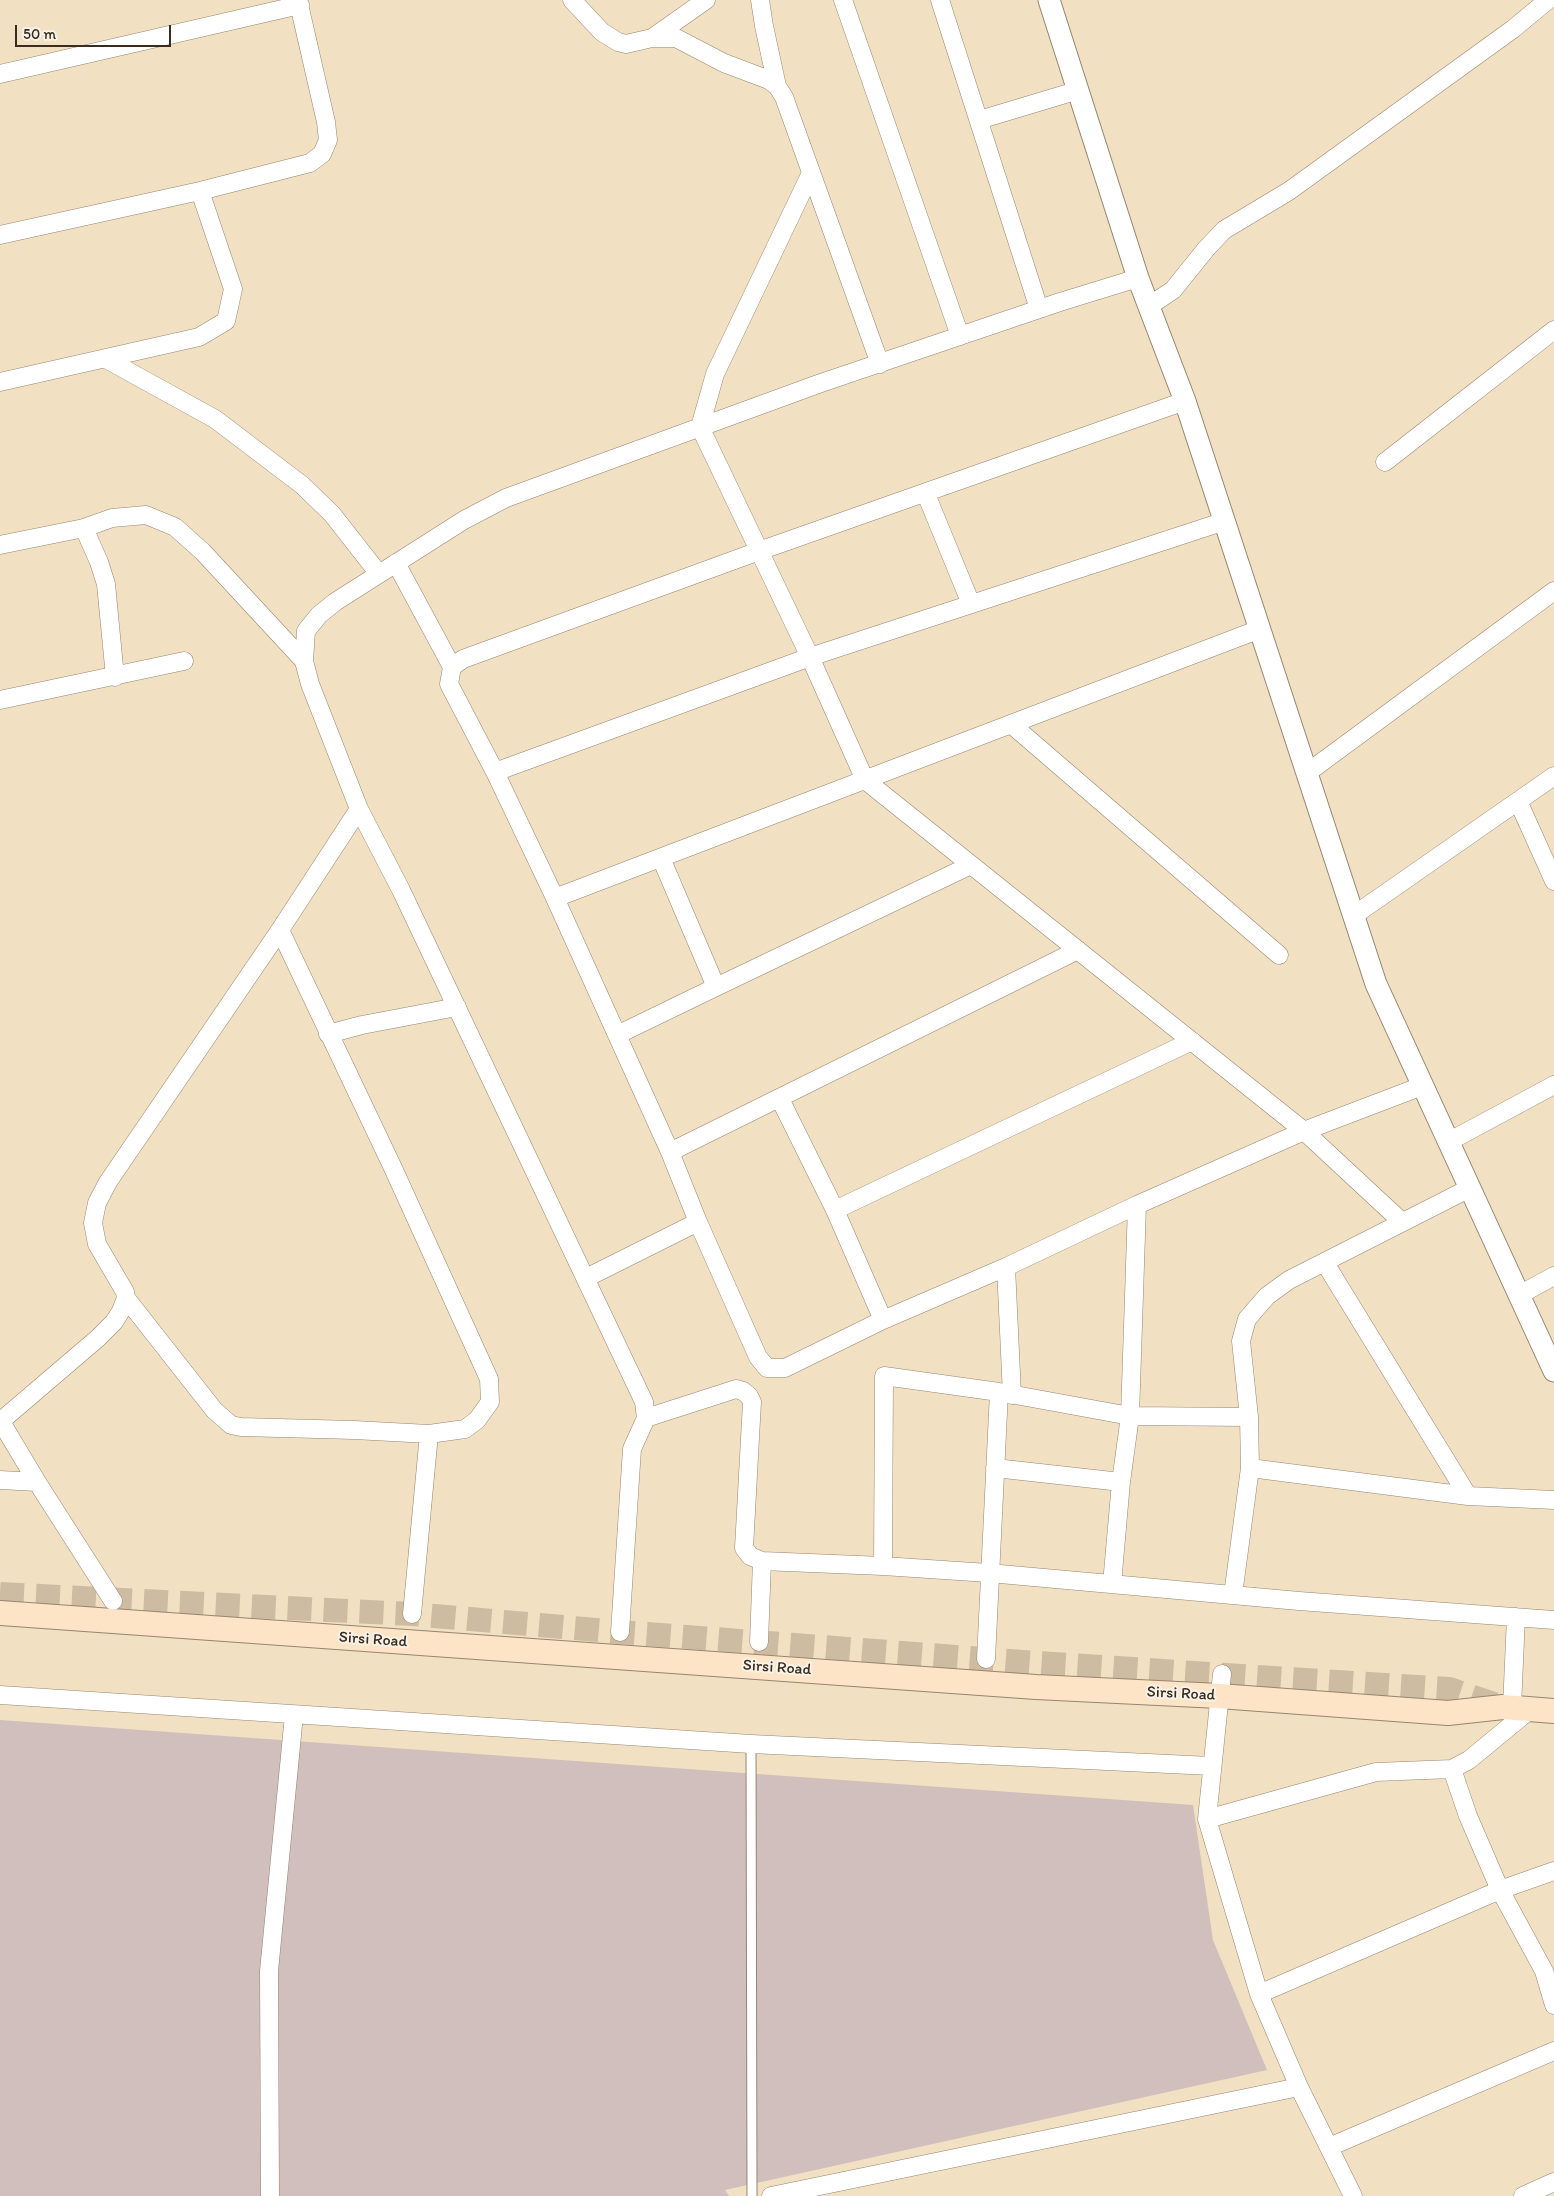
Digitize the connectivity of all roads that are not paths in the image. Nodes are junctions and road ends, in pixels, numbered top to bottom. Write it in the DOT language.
graph roads {
  1 [pos="572,0"];
  2 [pos="706,0"];
  3 [pos="760,0"];
  4 [pos="844,0"];
  5 [pos="940,0"];
  6 [pos="1049,0"];
  7 [pos="1548,0"];
  8 [pos="299,2"];
  9 [pos="652,38"];
  10 [pos="0,74"];
  11 [pos="777,86"];
  12 [pos="1079,90"];
  13 [pos="979,120"];
  14 [pos="811,172"];
  15 [pos="200,191"];
  16 [pos="0,235"];
  17 [pos="1138,278"];
  18 [pos="1149,306"];
  19 [pos="1039,309"];
  20 [pos="1554,330"];
  21 [pos="960,336"];
  22 [pos="106,359"];
  23 [pos="880,364"];
  24 [pos="0,382"];
  25 [pos="1185,401"];
  26 [pos="700,427"];
  27 [pos="1385,462"];
  28 [pos="926,494"];
  29 [pos="1225,521"];
  30 [pos="84,528"];
  31 [pos="0,545"];
  32 [pos="759,551"];
  33 [pos="396,563"];
  34 [pos="379,574"];
  35 [pos="1554,591"];
  36 [pos="971,604"];
  37 [pos="1260,629"];
  38 [pos="810,656"];
  39 [pos="184,661"];
  40 [pos="304,661"];
  41 [pos="452,667"];
  42 [pos="115,677"];
  43 [pos="0,700"];
  44 [pos="1011,724"];
  45 [pos="495,772"];
  46 [pos="1307,773"];
  47 [pos="1554,776"];
  48 [pos="865,780"];
  49 [pos="1518,802"];
  50 [pos="358,809"];
  51 [pos="661,858"];
  52 [pos="971,865"];
  53 [pos="1554,881"];
  54 [pos="555,898"];
  55 [pos="1353,916"];
  56 [pos="280,930"];
  57 [pos="1078,950"];
  58 [pos="1279,955"];
  59 [pos="716,987"];
  60 [pos="457,1007"];
  61 [pos="328,1034"];
  62 [pos="617,1035"];
  63 [pos="1192,1041"];
  64 [pos="1554,1085"];
  65 [pos="1422,1086"];
  66 [pos="780,1099"];
  67 [pos="1304,1131"];
  68 [pos="1448,1142"];
  69 [pos="670,1152"];
  70 [pos="1470,1188"];
  71 [pos="1137,1206"];
  72 [pos="835,1210"];
  73 [pos="698,1222"];
  74 [pos="1402,1222"];
  75 [pos="1325,1263"];
  76 [pos="1006,1267"];
  77 [pos="1554,1276"];
  78 [pos="586,1278"];
  79 [pos="1519,1295"];
  80 [pos="126,1298"];
  81 [pos="883,1320"];
  82 [pos="1554,1371"];
  83 [pos="1006,1393"];
  84 [pos="1130,1416"];
  85 [pos="1249,1417"];
  86 [pos="646,1418"];
  87 [pos="0,1420"];
  88 [pos="429,1434"];
  89 [pos="995,1468"];
  90 [pos="1250,1468"];
  91 [pos="0,1480"];
  92 [pos="36,1482"];
  93 [pos="1122,1482"];
  94 [pos="1468,1496"];
  95 [pos="1554,1500"];
  96 [pos="762,1561"];
  97 [pos="882,1566"];
  98 [pos="989,1573"];
  99 [pos="1112,1584"];
  100 [pos="1233,1595"];
  101 [pos="113,1601"];
  102 [pos="0,1614"];
  103 [pos="412,1614"];
  104 [pos="1516,1617"];
  105 [pos="1554,1620"];
  106 [pos="620,1632"];
  107 [pos="759,1642"];
  108 [pos="986,1659"];
  109 [pos="1220,1685"];
  110 [pos="0,1695"];
  111 [pos="1525,1708"];
  112 [pos="294,1714"];
  113 [pos="751,1744"];
  114 [pos="1211,1766"];
  115 [pos="1452,1769"];
  116 [pos="1207,1819"];
  117 [pos="1554,1871"];
  118 [pos="1500,1890"];
  119 [pos="1260,1994"];
  120 [pos="1554,2005"];
  121 [pos="1554,2051"];
  122 [pos="1300,2087"];
  123 [pos="1329,2147"];
  124 [pos="1554,2182"];
  125 [pos="270,2196"];
  126 [pos="752,2196"];
  127 [pos="771,2196"];
  128 [pos="1353,2196"];
  129 [pos="1523,2196"];
  1 -- 9 [label="street"];
  2 -- 9 [label="street"];
  3 -- 11 [label="street"];
  4 -- 21 [label="street"];
  5 -- 13 [label="street"];
  6 -- 12 [label="street"];
  7 -- 18 [label="street"];
  8 -- 10 [label="street"];
  8 -- 15 [label="street"];
  9 -- 11 [label="street"];
  11 -- 14 [label="street"];
  12 -- 13 [label="street"];
  12 -- 17 [label="street"];
  13 -- 19 [label="street"];
  14 -- 23 [label="street"];
  14 -- 26 [label="street"];
  15 -- 16 [label="street"];
  15 -- 22 [label="street"];
  17 -- 18 [label="street"];
  17 -- 19 [label="street"];
  18 -- 25 [label="street"];
  19 -- 21 [label="street"];
  20 -- 27 [label="street"];
  21 -- 23 [label="street"];
  22 -- 24 [label="street"];
  22 -- 34 [label="street"];
  23 -- 26 [label="street"];
  25 -- 28 [label="street"];
  25 -- 29 [label="street"];
  26 -- 32 [label="street"];
  26 -- 33 [label="street"];
  28 -- 32 [label="street"];
  28 -- 36 [label="street"];
  29 -- 36 [label="street"];
  29 -- 37 [label="street"];
  30 -- 31 [label="street"];
  30 -- 40 [label="street"];
  30 -- 42 [label="street"];
  32 -- 38 [label="street"];
  32 -- 41 [label="street"];
  33 -- 34 [label="street"];
  33 -- 41 [label="street"];
  34 -- 40 [label="street"];
  35 -- 46 [label="street"];
  36 -- 38 [label="street"];
  37 -- 44 [label="street"];
  37 -- 46 [label="street"];
  38 -- 45 [label="street"];
  38 -- 48 [label="street"];
  39 -- 42 [label="street"];
  40 -- 50 [label="street"];
  41 -- 45 [label="street"];
  42 -- 43 [label="street"];
  44 -- 48 [label="street"];
  44 -- 58 [label="street"];
  45 -- 54 [label="street"];
  46 -- 55 [label="street"];
  47 -- 49 [label="street"];
  48 -- 51 [label="street"];
  48 -- 52 [label="street"];
  49 -- 53 [label="street"];
  49 -- 55 [label="street"];
  50 -- 56 [label="street"];
  50 -- 60 [label="street"];
  51 -- 54 [label="street"];
  51 -- 59 [label="street"];
  52 -- 57 [label="street"];
  52 -- 59 [label="street"];
  54 -- 62 [label="street"];
  55 -- 65 [label="street"];
  56 -- 61 [label="street"];
  56 -- 80 [label="street"];
  57 -- 63 [label="street"];
  57 -- 66 [label="street"];
  59 -- 62 [label="street"];
  60 -- 61 [label="street"];
  60 -- 78 [label="street"];
  61 -- 88 [label="street"];
  62 -- 69 [label="street"];
  63 -- 67 [label="street"];
  63 -- 72 [label="street"];
  64 -- 68 [label="street"];
  65 -- 67 [label="street"];
  65 -- 68 [label="street"];
  66 -- 69 [label="street"];
  66 -- 72 [label="street"];
  67 -- 71 [label="street"];
  67 -- 74 [label="street"];
  68 -- 70 [label="street"];
  69 -- 73 [label="street"];
  70 -- 74 [label="street"];
  70 -- 79 [label="street"];
  71 -- 76 [label="street"];
  71 -- 84 [label="street"];
  72 -- 81 [label="street"];
  73 -- 78 [label="street"];
  73 -- 81 [label="street"];
  74 -- 75 [label="street"];
  75 -- 85 [label="street"];
  75 -- 94 [label="street"];
  76 -- 81 [label="street"];
  76 -- 83 [label="street"];
  77 -- 79 [label="street"];
  78 -- 86 [label="street"];
  79 -- 82 [label="street"];
  80 -- 87 [label="street"];
  80 -- 88 [label="street"];
  83 -- 84 [label="street"];
  83 -- 89 [label="street"];
  83 -- 97 [label="street"];
  84 -- 85 [label="street"];
  84 -- 93 [label="street"];
  85 -- 90 [label="street"];
  86 -- 96 [label="street"];
  86 -- 106 [label="street"];
  87 -- 92 [label="street"];
  88 -- 103 [label="street"];
  89 -- 93 [label="street"];
  89 -- 98 [label="street"];
  90 -- 94 [label="street"];
  90 -- 100 [label="street"];
  91 -- 92 [label="street"];
  92 -- 101 [label="street"];
  93 -- 99 [label="street"];
  94 -- 95 [label="street"];
  96 -- 97 [label="street"];
  96 -- 107 [label="street"];
  97 -- 98 [label="street"];
  98 -- 99 [label="street"];
  98 -- 108 [label="street"];
  99 -- 100 [label="street"];
  100 -- 104 [label="street"];
  102 -- 109 [label="main road, Sirsi Road"];
  104 -- 105 [label="street"];
  104 -- 111 [label="street"];
  109 -- 111 [label="main road, Sirsi Road"];
  109 -- 114 [label="street"];
  110 -- 112 [label="street"];
  111 -- 115 [label="street"];
  112 -- 113 [label="street"];
  112 -- 125 [label="street"];
  113 -- 114 [label="street"];
  113 -- 126 [label="lane"];
  114 -- 116 [label="street"];
  115 -- 116 [label="street"];
  115 -- 118 [label="street"];
  116 -- 119 [label="street"];
  117 -- 118 [label="street"];
  118 -- 119 [label="street"];
  118 -- 120 [label="street"];
  119 -- 122 [label="street"];
  121 -- 123 [label="street"];
  122 -- 123 [label="street"];
  122 -- 127 [label="street"];
  123 -- 128 [label="street"];
  124 -- 129 [label="street"];
}
